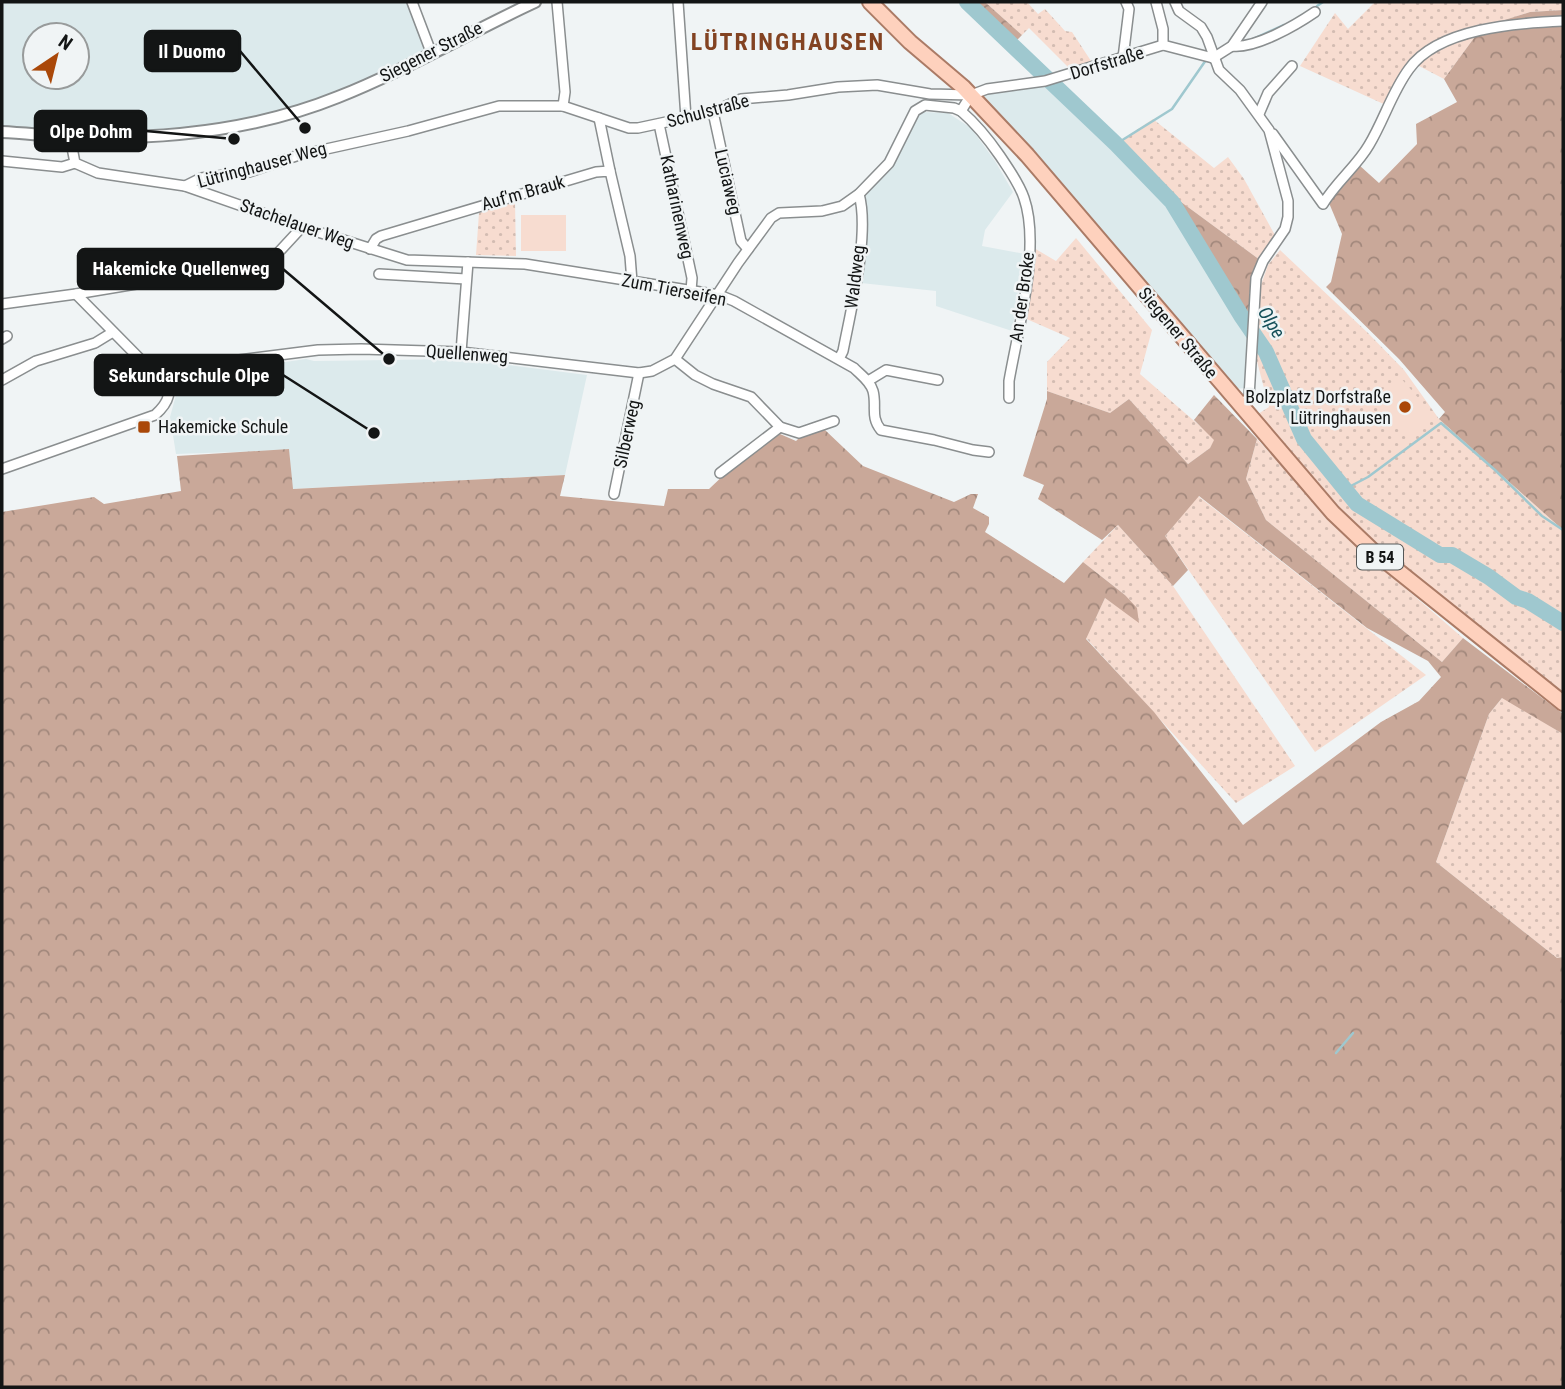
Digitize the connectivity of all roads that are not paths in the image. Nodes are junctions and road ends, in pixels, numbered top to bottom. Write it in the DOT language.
graph roads {
  1 [pos="412,2"];
  2 [pos="535,2"];
  3 [pos="557,2"];
  4 [pos="678,2"];
  5 [pos="870,2"];
  6 [pos="1126,2"];
  7 [pos="1156,2"];
  8 [pos="1175,2"];
  9 [pos="1262,2"];
  10 [pos="1315,12"];
  11 [pos="1563,21"];
  12 [pos="1163,45"];
  13 [pos="1232,46"];
  14 [pos="431,52"];
  15 [pos="1123,58"];
  16 [pos="1213,58"];
  17 [pos="1292,66"];
  18 [pos="971,95"];
  19 [pos="564,106"];
  20 [pos="961,111"];
  21 [pos="713,112"];
  22 [pos="1259,114"];
  23 [pos="599,118"];
  24 [pos="686,118"];
  25 [pos="659,124"];
  26 [pos="1269,130"];
  27 [pos="408,131"];
  28 [pos="2,132"];
  29 [pos="70,137"];
  30 [pos="2,161"];
  31 [pos="75,163"];
  32 [pos="610,171"];
  33 [pos="184,186"];
  34 [pos="859,194"];
  35 [pos="437,219"];
  36 [pos="302,227"];
  37 [pos="370,249"];
  38 [pos="748,249"];
  39 [pos="407,260"];
  40 [pos="468,262"];
  41 [pos="379,274"];
  42 [pos="466,279"];
  43 [pos="632,282"];
  44 [pos="691,291"];
  45 [pos="76,295"];
  46 [pos="719,296"];
  47 [pos="2,304"];
  48 [pos="113,331"];
  49 [pos="461,352"];
  50 [pos="676,359"];
  51 [pos="839,359"];
  52 [pos="168,370"];
  53 [pos="639,373"];
  54 [pos="2,380"];
  55 [pos="938,380"];
  56 [pos="868,381"];
  57 [pos="1009,398"];
  58 [pos="1241,407"];
  59 [pos="834,421"];
  60 [pos="780,428"];
  61 [pos="989,452"];
  62 [pos="2,469"];
  63 [pos="720,473"];
  64 [pos="614,494"];
  65 [pos="1563,703"];
  1 -- 14 [label="street"];
  2 -- 14 [label="street, Siegener Straße"];
  3 -- 19 [label="street"];
  4 -- 24 [label="street"];
  5 -- 18 [label="main road, Siegener Straße / B 54"];
  6 -- 15 [label="street"];
  7 -- 12 [label="street"];
  8 -- 16 [label="street"];
  9 -- 13 [label="street"];
  10 -- 13 [label="street"];
  11 -- 26 [label="street"];
  12 -- 15 [label="street, Dorfstraße"];
  12 -- 16 [label="street, Dorfstraße"];
  13 -- 16 [label="street"];
  14 -- 29 [label="street, Siegener Straße"];
  15 -- 18 [label="street, Dorfstraße"];
  16 -- 22 [label="street"];
  17 -- 22 [label="street"];
  18 -- 20 [label="street"];
  18 -- 21 [label="street, Schulstraße"];
  18 -- 58 [label="main road, Siegener Straße / B 54"];
  19 -- 23 [label="street, Schulstraße"];
  19 -- 27 [label="street, Schulstraße"];
  20 -- 34 [label="street"];
  20 -- 57 [label="street, An der Broke"];
  21 -- 24 [label="street, Schulstraße"];
  21 -- 38 [label="street, Luciaweg"];
  22 -- 26 [label="street"];
  23 -- 25 [label="street, Schulstraße"];
  23 -- 32 [label="street"];
  24 -- 25 [label="street, Schulstraße"];
  25 -- 44 [label="street, Katharinenweg"];
  26 -- 58 [label="street"];
  27 -- 33 [label="street, Lütringhauser Weg"];
  28 -- 29 [label="street, Siegener Straße"];
  29 -- 31 [label="street"];
  30 -- 31 [label="street, Lütringhauser Weg"];
  31 -- 33 [label="street, Lütringhauser Weg"];
  32 -- 35 [label="street, Auf'm Brauk"];
  32 -- 43 [label="street"];
  33 -- 36 [label="street, Stachelauer Weg"];
  34 -- 38 [label="street"];
  34 -- 51 [label="street, Waldweg"];
  35 -- 37 [label="street, Stachelauer Weg"];
  36 -- 37 [label="street, Stachelauer Weg"];
  36 -- 45 [label="street"];
  37 -- 39 [label="street, Stachelauer Weg"];
  38 -- 46 [label="street"];
  39 -- 40 [label="street, Zum Tierseifen"];
  40 -- 42 [label="street"];
  40 -- 43 [label="street, Zum Tierseifen"];
  41 -- 42 [label="street"];
  42 -- 49 [label="street"];
  43 -- 44 [label="street, Zum Tierseifen"];
  44 -- 46 [label="street, Zum Tierseifen"];
  45 -- 47 [label="street"];
  45 -- 48 [label="street"];
  46 -- 50 [label="street"];
  46 -- 51 [label="street, Zum Tierseifen"];
  48 -- 52 [label="street"];
  48 -- 54 [label="street"];
  49 -- 52 [label="street, Quellenweg"];
  49 -- 53 [label="street, Quellenweg"];
  50 -- 53 [label="street, Quellenweg"];
  50 -- 60 [label="street"];
  51 -- 56 [label="street, Zum Tierseifen"];
  52 -- 62 [label="street"];
  53 -- 64 [label="street, Silberweg"];
  55 -- 56 [label="street"];
  56 -- 61 [label="street"];
  58 -- 65 [label="main road, Siegener Straße / B 54"];
  59 -- 60 [label="street"];
  60 -- 63 [label="street"];
}
